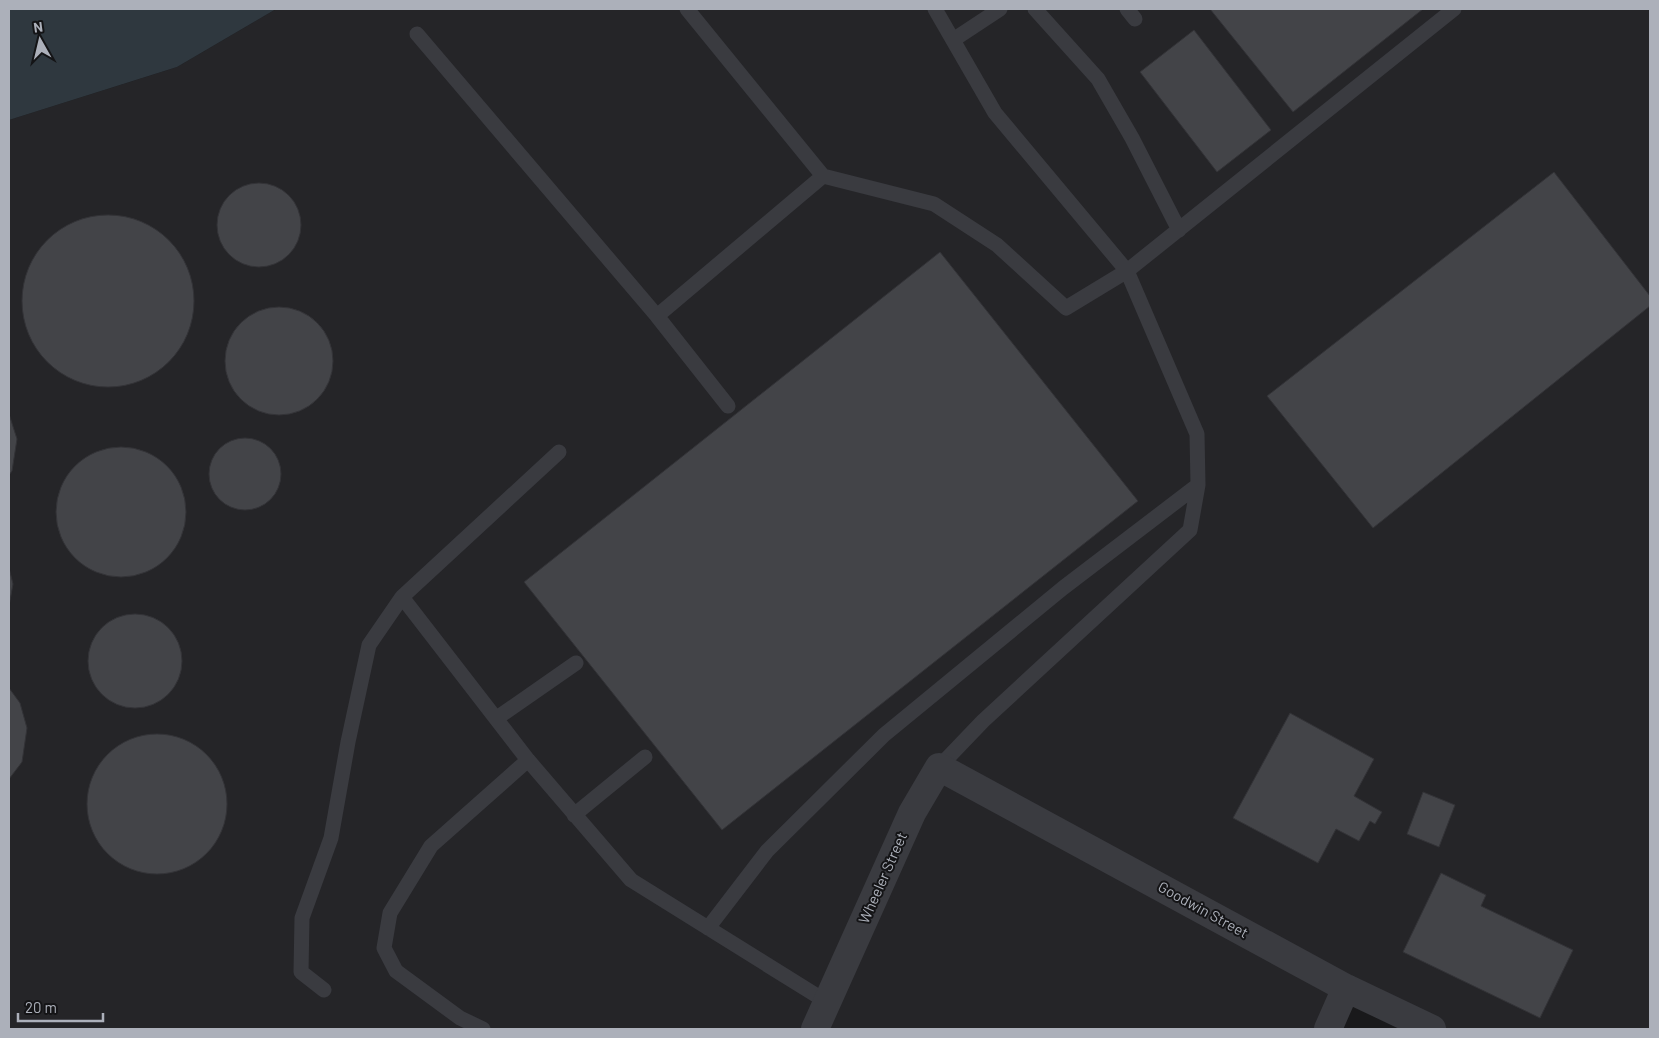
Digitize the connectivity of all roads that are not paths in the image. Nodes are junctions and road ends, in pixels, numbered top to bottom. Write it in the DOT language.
graph roads {
  1 [pos="687,9"];
  2 [pos="935,9"];
  3 [pos="1000,9"];
  4 [pos="1035,9"];
  5 [pos="1454,9"];
  6 [pos="417,34"];
  7 [pos="953,40"];
  8 [pos="823,176"];
  9 [pos="1179,230"];
  10 [pos="1127,271"];
  11 [pos="657,316"];
  12 [pos="728,406"];
  13 [pos="559,452"];
  14 [pos="1198,485"];
  15 [pos="402,597"];
  16 [pos="576,663"];
  17 [pos="497,718"];
  18 [pos="645,757"];
  19 [pos="528,760"];
  20 [pos="939,767"];
  21 [pos="574,814"];
  22 [pos="708,928"];
  23 [pos="1346,988"];
  24 [pos="324,990"];
  25 [pos="827,1002"];
  26 [pos="483,1029"];
  27 [pos="815,1029"];
  28 [pos="1328,1029"];
  29 [pos="1432,1029"];
  1 -- 8 [label="lane"];
  2 -- 7 [label="lane"];
  3 -- 7 [label="lane"];
  4 -- 9 [label="lane"];
  5 -- 9 [label="lane"];
  6 -- 11 [label="lane"];
  7 -- 10 [label="lane"];
  8 -- 10 [label="lane"];
  8 -- 11 [label="lane"];
  9 -- 10 [label="lane"];
  10 -- 14 [label="lane"];
  11 -- 12 [label="lane"];
  13 -- 15 [label="lane"];
  14 -- 20 [label="lane"];
  14 -- 22 [label="lane"];
  15 -- 17 [label="lane"];
  15 -- 24 [label="lane"];
  16 -- 17 [label="lane"];
  17 -- 19 [label="lane"];
  18 -- 21 [label="lane"];
  19 -- 21 [label="lane"];
  19 -- 26 [label="lane"];
  20 -- 23 [label="street, Goodwin Street"];
  20 -- 25 [label="street, Wheeler Street"];
  21 -- 22 [label="lane"];
  22 -- 25 [label="lane"];
  23 -- 28 [label="street"];
  23 -- 29 [label="street, Goodwin Street"];
  25 -- 27 [label="street, Wheeler Street"];
}
